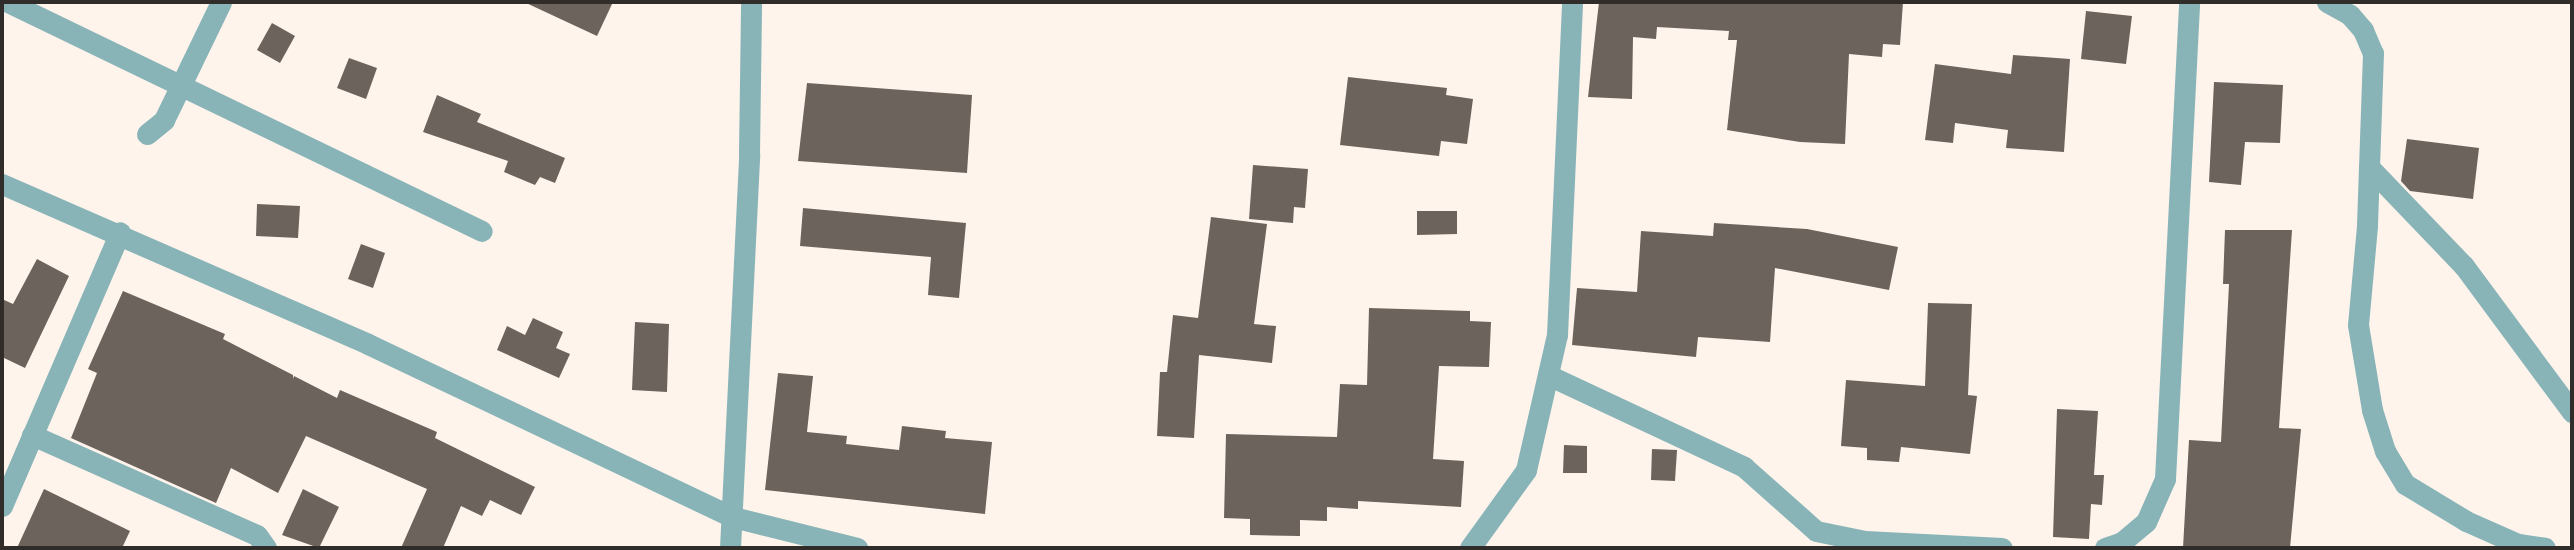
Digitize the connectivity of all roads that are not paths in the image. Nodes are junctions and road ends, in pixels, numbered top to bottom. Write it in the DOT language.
graph roads {
  1 [pos="9,2"];
  2 [pos="221,2"];
  3 [pos="751,2"];
  4 [pos="1572,2"];
  5 [pos="2189,2"];
  6 [pos="2327,2"];
  7 [pos="181,81"];
  8 [pos="147,134"];
  9 [pos="2370,167"];
  10 [pos="2,184"];
  11 [pos="482,231"];
  12 [pos="120,232"];
  13 [pos="1548,375"];
  14 [pos="2572,412"];
  15 [pos="32,435"];
  16 [pos="2,506"];
  17 [pos="733,517"];
  18 [pos="265,548"];
  19 [pos="730,548"];
  20 [pos="857,548"];
  21 [pos="1470,548"];
  22 [pos="2003,548"];
  23 [pos="2105,548"];
  24 [pos="2545,548"];
  1 -- 7 [label="street"];
  2 -- 7 [label="street"];
  3 -- 17 [label="street"];
  4 -- 13 [label="street"];
  5 -- 23 [label="street"];
  6 -- 9 [label="street"];
  7 -- 8 [label="street"];
  7 -- 11 [label="street"];
  9 -- 14 [label="street"];
  9 -- 24 [label="street"];
  10 -- 12 [label="street"];
  12 -- 15 [label="street"];
  12 -- 17 [label="street"];
  13 -- 21 [label="street"];
  13 -- 22 [label="street"];
  15 -- 16 [label="street"];
  15 -- 18 [label="street"];
  17 -- 19 [label="street"];
  17 -- 20 [label="street"];
}
